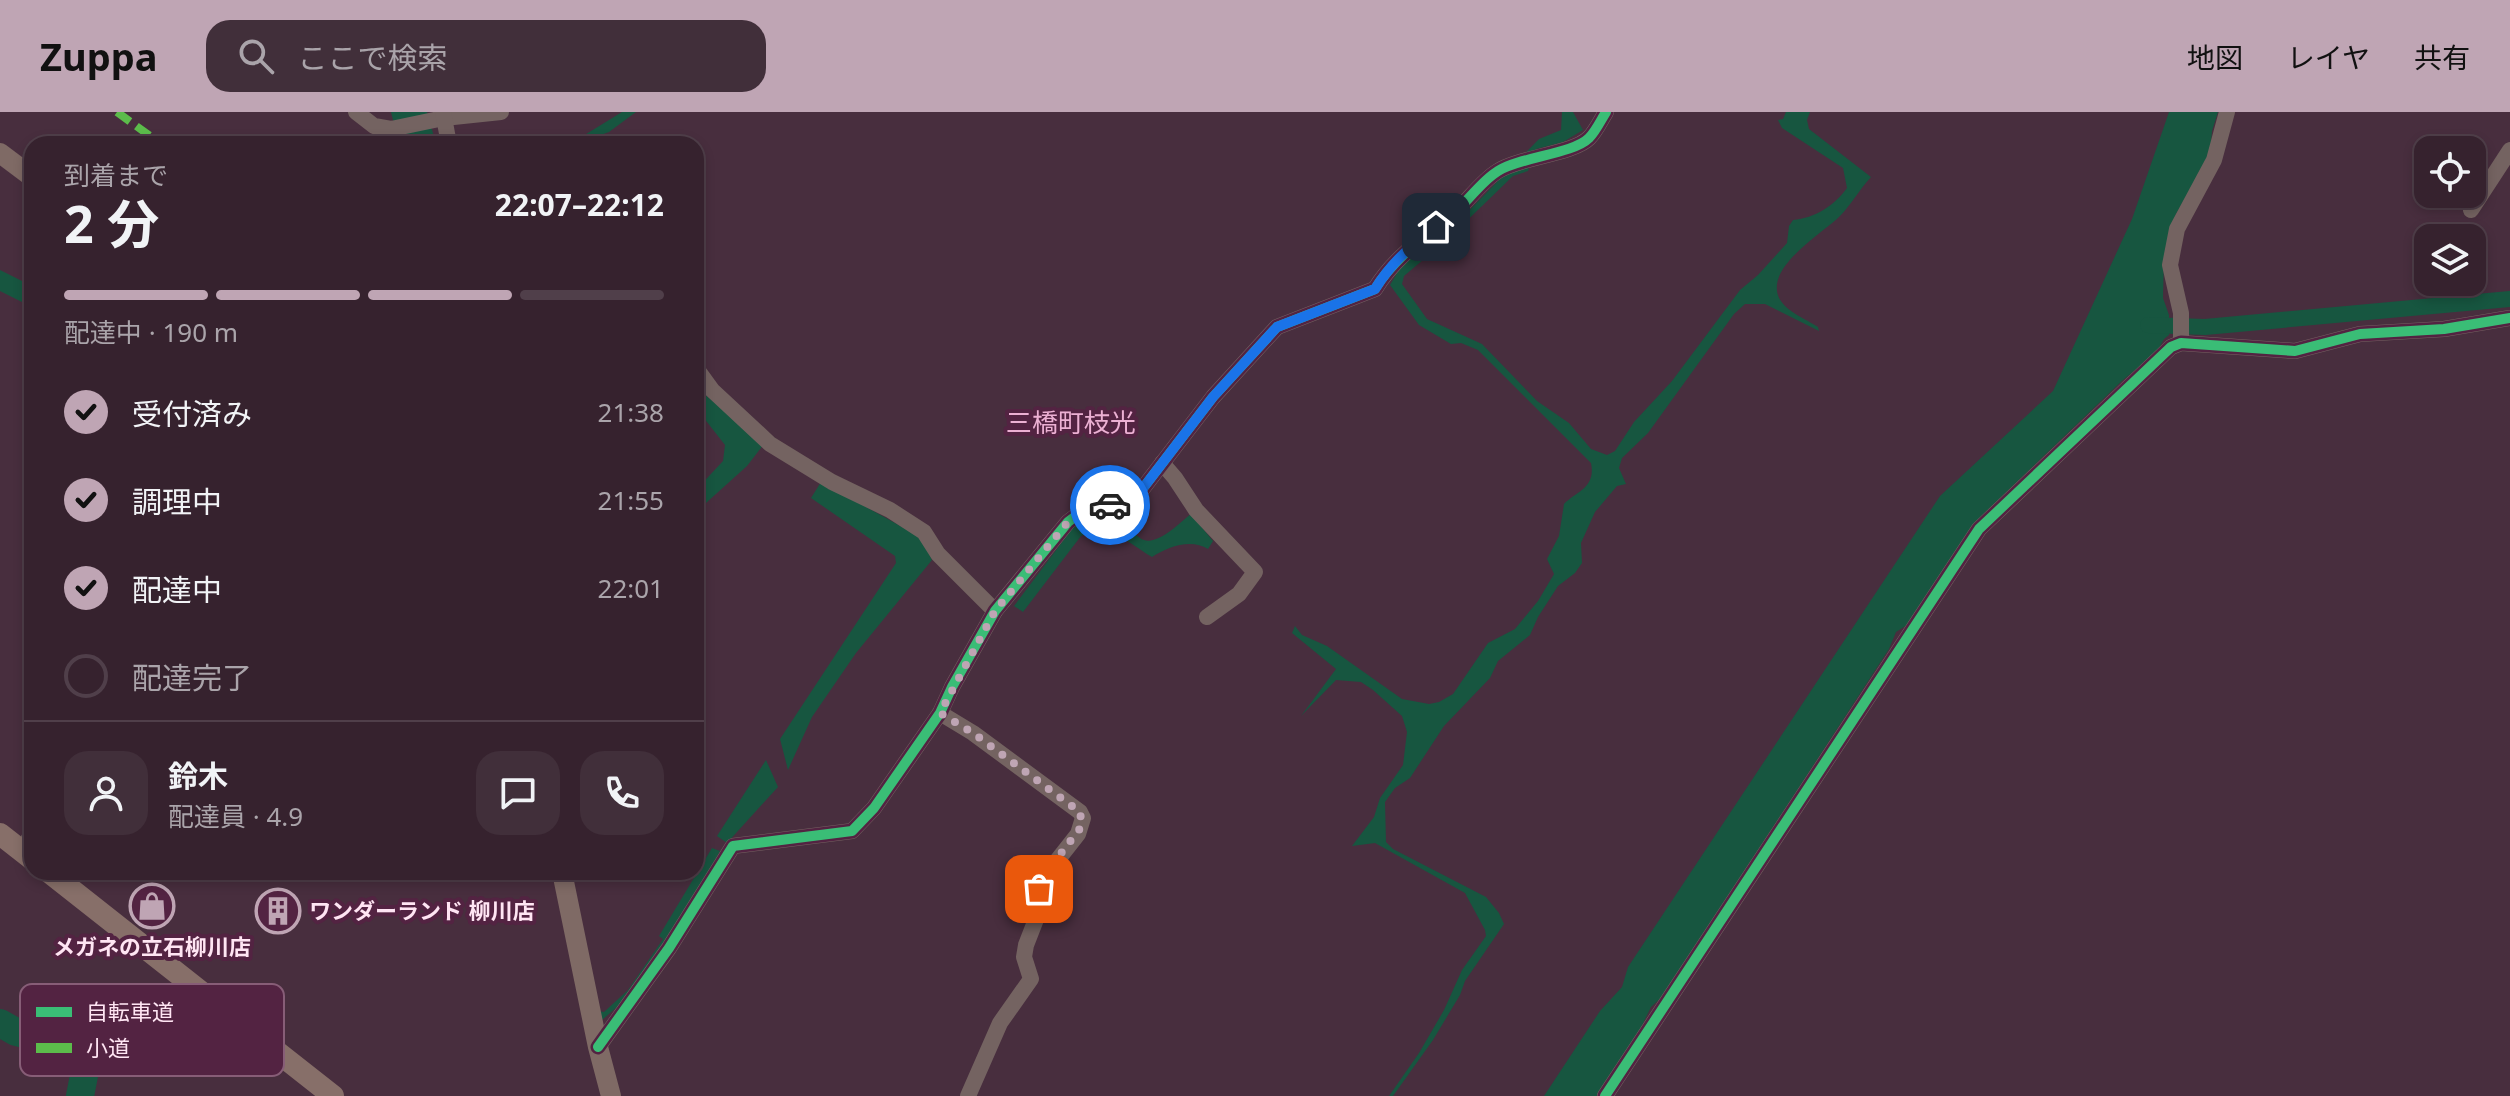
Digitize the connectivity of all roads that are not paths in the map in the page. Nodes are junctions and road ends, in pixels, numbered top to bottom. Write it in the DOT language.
graph roads {
  1 [pos="356,112"];
  2 [pos="501,112"];
  3 [pos="1606,112"];
  4 [pos="2227,112"];
  5 [pos="443,115"];
  6 [pos="447,136"];
  7 [pos="2510,150"];
  8 [pos="0,153"];
  9 [pos="2505,170"];
  10 [pos="24,171"];
  11 [pos="2471,210"];
  12 [pos="2510,318"];
  13 [pos="2181,339"];
  14 [pos="704,379"];
  15 [pos="1162,463"];
  16 [pos="995,611"];
  17 [pos="1207,617"];
  18 [pos="940,713"];
  19 [pos="0,834"];
  20 [pos="24,846"];
  21 [pos="59,880"];
  22 [pos="564,880"];
  23 [pos="191,984"];
  24 [pos="598,1047"];
  25 [pos="284,1057"];
  26 [pos="333,1096"];
  27 [pos="611,1096"];
  28 [pos="968,1096"];
  29 [pos="1605,1096"];
  1 -- 5 [label="street"];
  2 -- 5 [label="street"];
  3 -- 15 [label="street"];
  4 -- 13 [label="street"];
  5 -- 6 [label="street"];
  7 -- 9 [label="street"];
  8 -- 10 [label="main road"];
  9 -- 11 [label="street"];
  12 -- 13 [label="street"];
  13 -- 29 [label="street"];
  14 -- 16 [label="street"];
  15 -- 16 [label="street"];
  15 -- 17 [label="street"];
  16 -- 18 [label="street"];
  18 -- 24 [label="street"];
  18 -- 28 [label="street"];
  19 -- 20 [label="highway"];
  21 -- 23 [label="highway"];
  22 -- 24 [label="main road"];
  24 -- 27 [label="main road"];
  25 -- 26 [label="highway"];
}
